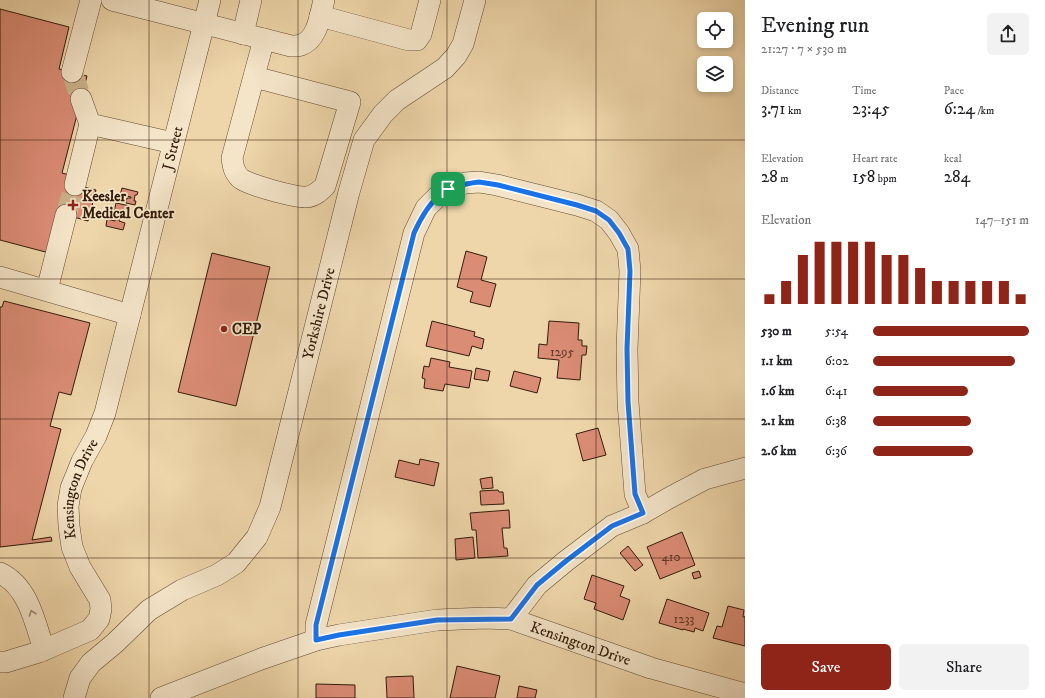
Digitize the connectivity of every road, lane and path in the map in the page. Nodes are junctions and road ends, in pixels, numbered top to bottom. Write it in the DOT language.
graph roads {
  1 [pos="91,0"];
  2 [pos="210,0"];
  3 [pos="251,0"];
  4 [pos="430,0"];
  5 [pos="475,0"];
  6 [pos="117,1"];
  7 [pos="322,8"];
  8 [pos="204,23"];
  9 [pos="243,34"];
  10 [pos="264,39"];
  11 [pos="72,72"];
  12 [pos="254,77"];
  13 [pos="81,98"];
  14 [pos="90,124"];
  15 [pos="174,143"];
  16 [pos="75,185"];
  17 [pos="66,215"];
  18 [pos="0,277"];
  19 [pos="47,290"];
  20 [pos="130,315"];
  21 [pos="105,413"];
  22 [pos="745,468"];
  23 [pos="643,513"];
  24 [pos="0,573"];
  25 [pos="511,619"];
  26 [pos="316,640"];
  27 [pos="44,650"];
  28 [pos="0,662"];
  29 [pos="75,694"];
  30 [pos="745,694"];
  31 [pos="161,698"];
  1 -- 11 [label="street"];
  2 -- 8 [label="street, J Street"];
  3 -- 9 [label="street"];
  4 -- 7 [label="street"];
  5 -- 29 [label="street, Yorkshire Drive"];
  6 -- 8 [label="street"];
  7 -- 10 [label="street"];
  8 -- 9 [label="street"];
  8 -- 15 [label="street, J Street"];
  9 -- 10 [label="street"];
  10 -- 12 [label="street"];
  12 -- 12 [label="street"];
  13 -- 14 [label="street"];
  14 -- 15 [label="street"];
  14 -- 16 [label="street"];
  15 -- 20 [label="street, J Street"];
  17 -- 19 [label="street"];
  18 -- 19 [label="street"];
  19 -- 20 [label="street"];
  20 -- 21 [label="street, J Street"];
  21 -- 27 [label="street, Kensington Drive"];
  22 -- 23 [label="street"];
  23 -- 25 [label="street"];
  23 -- 26 [label="street"];
  27 -- 24 [label="street, one-way"];
  25 -- 26 [label="street, Kensington Drive"];
  25 -- 30 [label="street, Kensington Drive"];
  26 -- 31 [label="street, Kensington Drive"];
  27 -- 28 [label="street, Kensington Drive"];
}
